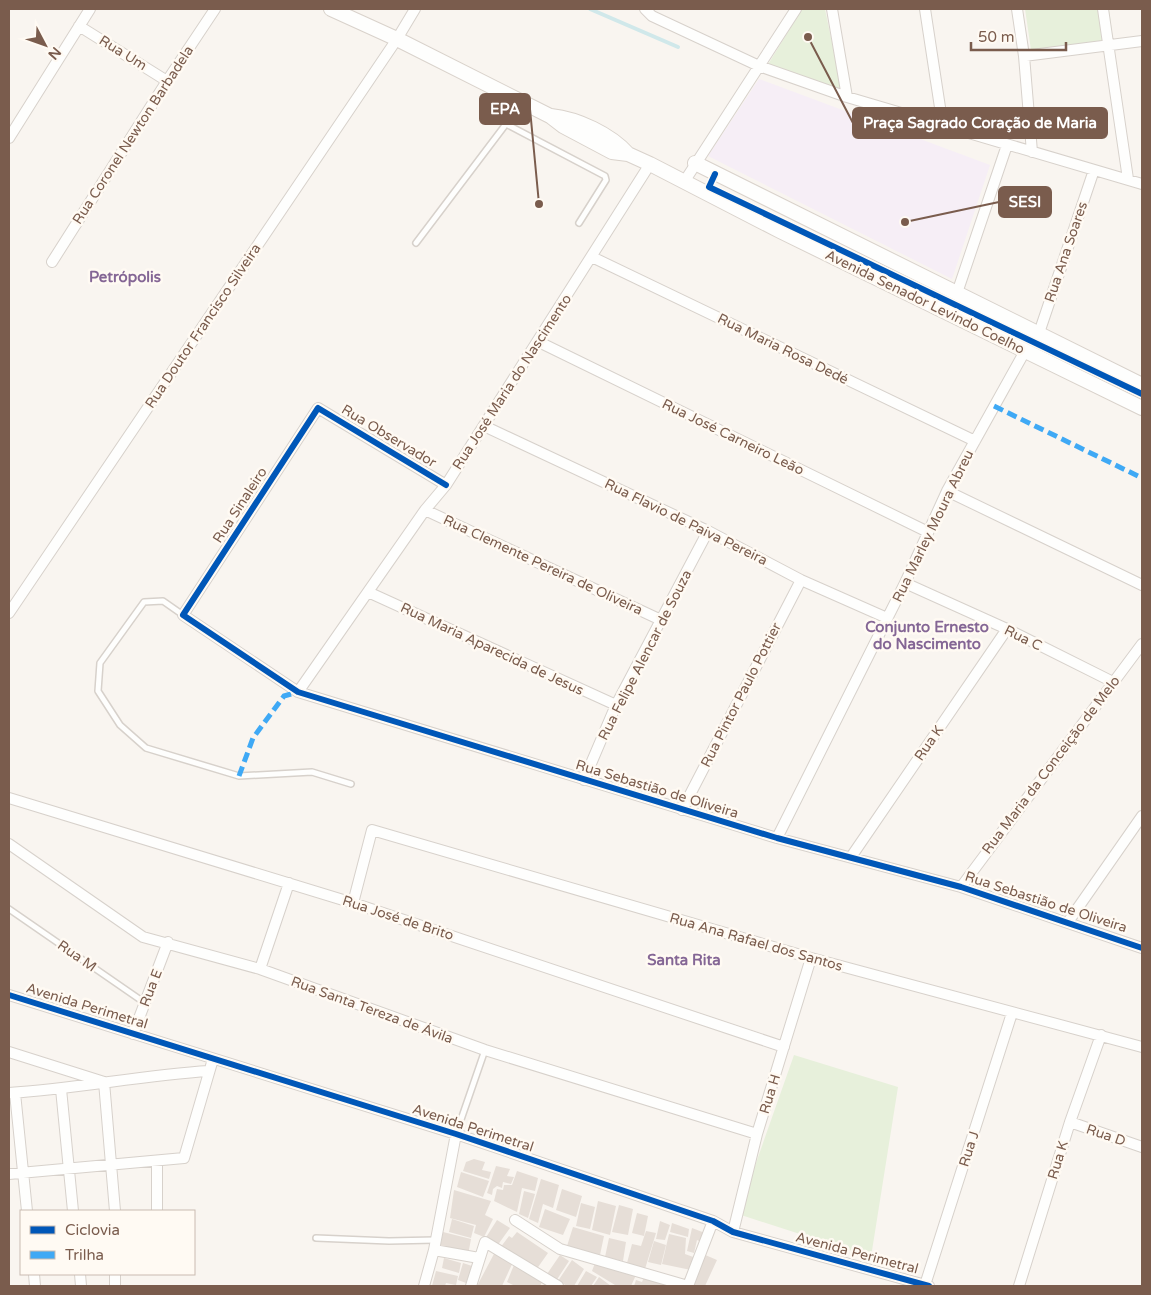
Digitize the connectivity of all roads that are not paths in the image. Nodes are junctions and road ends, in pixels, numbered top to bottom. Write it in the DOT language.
graph roads {
  1 [pos="90,9"];
  2 [pos="215,9"];
  3 [pos="331,9"];
  4 [pos="416,9"];
  5 [pos="796,9"];
  6 [pos="832,9"];
  7 [pos="926,9"];
  8 [pos="1017,9"];
  9 [pos="1103,9"];
  10 [pos="651,11"];
  11 [pos="79,26"];
  12 [pos="397,39"];
  13 [pos="1142,41"];
  14 [pos="1108,46"];
  15 [pos="1024,56"];
  16 [pos="759,66"];
  17 [pos="166,81"];
  18 [pos="503,92"];
  19 [pos="848,96"];
  20 [pos="506,124"];
  21 [pos="943,126"];
  22 [pos="9,138"];
  23 [pos="1007,145"];
  24 [pos="1032,152"];
  25 [pos="695,163"];
  26 [pos="650,164"];
  27 [pos="1094,170"];
  28 [pos="1128,179"];
  29 [pos="684,182"];
  30 [pos="1142,184"];
  31 [pos="579,223"];
  32 [pos="416,243"];
  33 [pos="592,257"];
  34 [pos="52,262"];
  35 [pos="957,293"];
  36 [pos="1039,333"];
  37 [pos="539,342"];
  38 [pos="1025,351"];
  39 [pos="1142,385"];
  40 [pos="318,408"];
  41 [pos="1142,408"];
  42 [pos="484,426"];
  43 [pos="975,441"];
  44 [pos="446,485"];
  45 [pos="947,491"];
  46 [pos="424,510"];
  47 [pos="708,531"];
  48 [pos="928,532"];
  49 [pos="801,580"];
  50 [pos="905,583"];
  51 [pos="1142,585"];
  52 [pos="368,592"];
  53 [pos="9,613"];
  54 [pos="182,615"];
  55 [pos="887,618"];
  56 [pos="661,620"];
  57 [pos="1007,630"];
  58 [pos="1142,644"];
  59 [pos="1113,682"];
  60 [pos="298,692"];
  61 [pos="616,706"];
  62 [pos="584,780"];
  63 [pos="351,784"];
  64 [pos="9,798"];
  65 [pos="682,810"];
  66 [pos="1142,816"];
  67 [pos="777,838"];
  68 [pos="9,844"];
  69 [pos="850,857"];
  70 [pos="289,883"];
  71 [pos="961,887"];
  72 [pos="353,903"];
  73 [pos="9,909"];
  74 [pos="1068,922"];
  75 [pos="168,942"];
  76 [pos="1142,948"];
  77 [pos="811,958"];
  78 [pos="260,969"];
  79 [pos="9,995"];
  80 [pos="145,1003"];
  81 [pos="1012,1013"];
  82 [pos="133,1034"];
  83 [pos="1101,1035"];
  84 [pos="784,1047"];
  85 [pos="1142,1047"];
  86 [pos="485,1050"];
  87 [pos="9,1052"];
  88 [pos="214,1059"];
  89 [pos="209,1071"];
  90 [pos="104,1082"];
  91 [pos="61,1088"];
  92 [pos="12,1093"];
  93 [pos="1070,1122"];
  94 [pos="456,1134"];
  95 [pos="757,1134"];
  96 [pos="1142,1147"];
  97 [pos="157,1161"];
  98 [pos="111,1166"];
  99 [pos="68,1169"];
  100 [pos="9,1174"];
  101 [pos="22,1174"];
  102 [pos="26,1210"];
  103 [pos="73,1210"];
  104 [pos="115,1210"];
  105 [pos="157,1210"];
  106 [pos="515,1220"];
  107 [pos="713,1221"];
  108 [pos="733,1232"];
  109 [pos="316,1238"];
  110 [pos="435,1245"];
  111 [pos="479,1258"];
  112 [pos="424,1286"];
  113 [pos="470,1286"];
  114 [pos="558,1286"];
  115 [pos="688,1286"];
  116 [pos="927,1286"];
  117 [pos="1018,1286"];
  1 -- 11 [label="street"];
  2 -- 17 [label="street, Rua Coronel Newton Barbadela"];
  3 -- 12 [label="street, Avenida Senador Levindo Coelho"];
  4 -- 12 [label="street, Rua Doutor Francisco Silveira"];
  5 -- 16 [label="street"];
  6 -- 19 [label="street"];
  7 -- 21 [label="street"];
  8 -- 15 [label="street"];
  9 -- 14 [label="street"];
  10 -- 16 [label="street"];
  11 -- 17 [label="street, Rua Um"];
  11 -- 22 [label="street"];
  12 -- 18 [label="street, Avenida Senador Levindo Coelho"];
  12 -- 53 [label="street, Rua Doutor Francisco Silveira"];
  13 -- 14 [label="street"];
  14 -- 15 [label="street"];
  14 -- 28 [label="street"];
  15 -- 24 [label="street"];
  16 -- 19 [label="street"];
  16 -- 25 [label="street"];
  17 -- 34 [label="street, Rua Coronel Newton Barbadela"];
  18 -- 20 [label="lane"];
  18 -- 26 [label="street, Avenida Senador Levindo Coelho"];
  19 -- 21 [label="street"];
  20 -- 31 [label="lane"];
  20 -- 32 [label="lane"];
  21 -- 23 [label="street"];
  23 -- 24 [label="street"];
  23 -- 35 [label="street"];
  24 -- 27 [label="street"];
  25 -- 29 [label="street"];
  25 -- 35 [label="street, Avenida Senador Levindo Coelho"];
  26 -- 29 [label="street, Avenida Senador Levindo Coelho"];
  26 -- 33 [label="street, Rua José Maria do Nascimento"];
  27 -- 28 [label="street"];
  27 -- 36 [label="street, Rua Ana Soares"];
  28 -- 30 [label="street"];
  29 -- 38 [label="street, Avenida Senador Levindo Coelho"];
  33 -- 37 [label="street, Rua José Maria do Nascimento"];
  33 -- 43 [label="street, Rua Maria Rosa Dedé"];
  35 -- 36 [label="street, Avenida Senador Levindo Coelho"];
  36 -- 39 [label="street, Avenida Senador Levindo Coelho"];
  37 -- 42 [label="street, Rua José Maria do Nascimento"];
  37 -- 48 [label="street, Rua José Carneiro Leão"];
  38 -- 41 [label="street, Avenida Senador Levindo Coelho"];
  38 -- 43 [label="street, Rua Marley Moura Abreu"];
  40 -- 44 [label="street, Rua Observador"];
  40 -- 54 [label="street, Rua Sinaleiro"];
  42 -- 44 [label="street, Rua José Maria do Nascimento"];
  42 -- 47 [label="street, Rua Flavio de Paiva Pereira"];
  43 -- 45 [label="street, Rua Marley Moura Abreu"];
  44 -- 46 [label="street, Rua José Maria do Nascimento"];
  45 -- 48 [label="street, Rua Marley Moura Abreu"];
  45 -- 51 [label="street"];
  46 -- 52 [label="street, Rua José Maria do Nascimento"];
  46 -- 56 [label="street, Rua Clemente Pereira de Oliveira"];
  47 -- 49 [label="street, Rua Flavio de Paiva Pereira"];
  47 -- 56 [label="street, Rua Felipe Alencar de Souza"];
  48 -- 50 [label="street, Rua Marley Moura Abreu"];
  49 -- 55 [label="street, Rua Flavio de Paiva Pereira"];
  49 -- 65 [label="street, Rua Pintor Paulo Pottier"];
  50 -- 55 [label="street, Rua Marley Moura Abreu"];
  50 -- 57 [label="street, Rua C"];
  52 -- 60 [label="street, Rua José Maria do Nascimento"];
  52 -- 61 [label="street, Rua Maria Aparecida de Jesus"];
  54 -- 60 [label="street, Rua Sebastião de Oliveira"];
  54 -- 63 [label="lane"];
  55 -- 67 [label="street, Rua Marley Moura Abreu"];
  56 -- 61 [label="street, Rua Felipe Alencar de Souza"];
  57 -- 59 [label="street, Rua C"];
  57 -- 69 [label="street, Rua K"];
  58 -- 59 [label="street, Rua Maria da Conceição de Melo"];
  59 -- 71 [label="street, Rua Maria da Conceição de Melo"];
  60 -- 62 [label="street, Rua Sebastião de Oliveira"];
  61 -- 62 [label="street, Rua Felipe Alencar de Souza"];
  62 -- 65 [label="street, Rua Sebastião de Oliveira"];
  64 -- 70 [label="street, Rua José de Brito"];
  65 -- 67 [label="street, Rua Sebastião de Oliveira"];
  66 -- 74 [label="street"];
  67 -- 69 [label="street, Rua Sebastião de Oliveira"];
  68 -- 75 [label="street, Rua Santa Tereza de Ávila"];
  69 -- 71 [label="street, Rua Sebastião de Oliveira"];
  70 -- 72 [label="street, Rua José de Brito"];
  70 -- 78 [label="street"];
  71 -- 74 [label="street, Rua Sebastião de Oliveira"];
  72 -- 77 [label="street, Rua Ana Rafael dos Santos"];
  72 -- 84 [label="street, Rua José de Brito"];
  73 -- 80 [label="lane, Rua M"];
  74 -- 76 [label="street, Rua Sebastião de Oliveira"];
  75 -- 78 [label="street, Rua Santa Tereza de Ávila"];
  75 -- 80 [label="street, Rua E"];
  77 -- 81 [label="street, Rua Ana Rafael dos Santos"];
  77 -- 84 [label="street, Rua H"];
  78 -- 86 [label="street, Rua Santa Tereza de Ávila"];
  79 -- 82 [label="street, Avenida Perimetral"];
  80 -- 82 [label="street, Rua E"];
  81 -- 83 [label="street, Rua Ana Rafael dos Santos"];
  81 -- 116 [label="street, Rua J"];
  82 -- 88 [label="street, Avenida Perimetral"];
  83 -- 85 [label="street, Rua Ana Rafael dos Santos"];
  83 -- 93 [label="street, Rua K"];
  84 -- 95 [label="street, Rua H"];
  86 -- 94 [label="lane"];
  86 -- 95 [label="street, Rua Santa Tereza de Ávila"];
  87 -- 90 [label="street"];
  88 -- 89 [label="street"];
  88 -- 94 [label="street, Avenida Perimetral"];
  89 -- 90 [label="street"];
  89 -- 97 [label="street"];
  90 -- 91 [label="street"];
  90 -- 98 [label="street"];
  91 -- 92 [label="street"];
  91 -- 99 [label="street"];
  92 -- 101 [label="street"];
  93 -- 96 [label="street, Rua D"];
  93 -- 117 [label="street, Rua K"];
  94 -- 107 [label="street, Avenida Perimetral"];
  94 -- 110 [label="street"];
  95 -- 108 [label="street, Rua H"];
  97 -- 98 [label="street"];
  97 -- 105 [label="street"];
  98 -- 99 [label="street"];
  98 -- 104 [label="street"];
  99 -- 101 [label="street"];
  99 -- 103 [label="street"];
  100 -- 101 [label="street"];
  101 -- 102 [label="street"];
  106 -- 115 [label="street"];
  107 -- 108 [label="street, Avenida Perimetral"];
  107 -- 115 [label="street"];
  108 -- 116 [label="street, Avenida Perimetral"];
  109 -- 110 [label="lane"];
  110 -- 111 [label="street"];
  110 -- 112 [label="street"];
  111 -- 113 [label="street"];
  111 -- 114 [label="street"];
}
